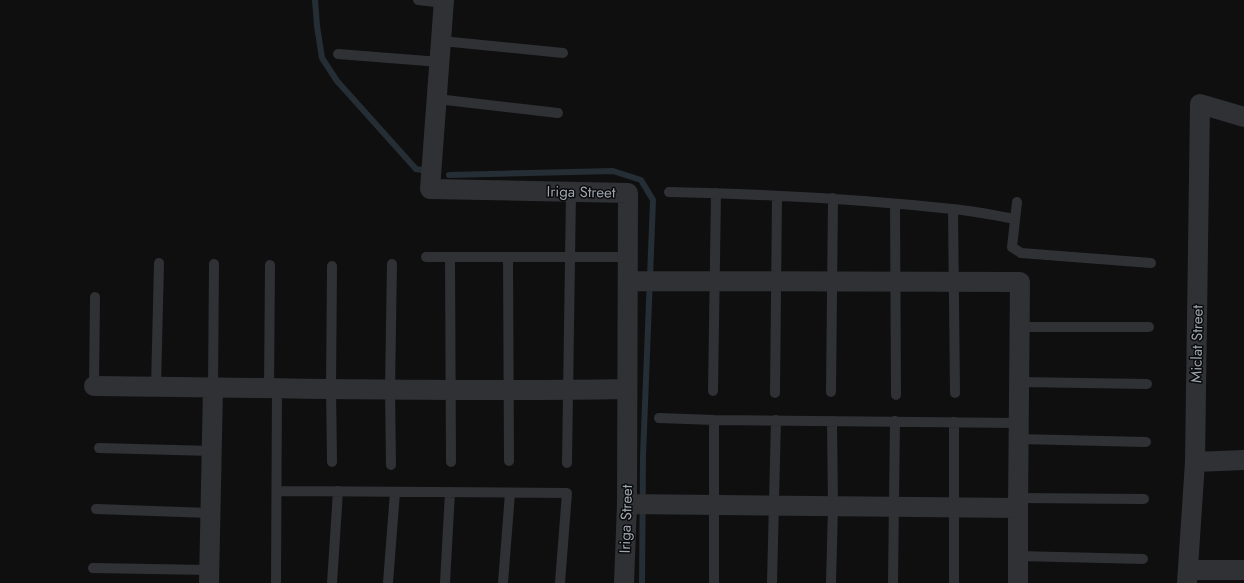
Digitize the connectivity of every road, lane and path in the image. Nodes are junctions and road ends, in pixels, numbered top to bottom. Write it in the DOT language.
graph roads {
  1 [pos="418,0"];
  2 [pos="444,1"];
  3 [pos="442,41"];
  4 [pos="563,53"];
  5 [pos="338,54"];
  6 [pos="440,62"];
  7 [pos="437,99"];
  8 [pos="558,113"];
  9 [pos="1244,117"];
  10 [pos="571,192"];
  11 [pos="668,192"];
  12 [pos="716,193"];
  13 [pos="776,196"];
  14 [pos="833,198"];
  15 [pos="1017,202"];
  16 [pos="895,204"];
  17 [pos="953,209"];
  18 [pos="1015,219"];
  19 [pos="570,257"];
  20 [pos="426,258"];
  21 [pos="450,258"];
  22 [pos="508,258"];
  23 [pos="628,258"];
  24 [pos="159,263"];
  25 [pos="1151,263"];
  26 [pos="214,264"];
  27 [pos="392,264"];
  28 [pos="270,265"];
  29 [pos="332,266"];
  30 [pos="628,281"];
  31 [pos="715,281"];
  32 [pos="776,281"];
  33 [pos="832,282"];
  34 [pos="895,282"];
  35 [pos="954,282"];
  36 [pos="95,297"];
  37 [pos="1020,326"];
  38 [pos="1149,327"];
  39 [pos="1019,382"];
  40 [pos="1147,384"];
  41 [pos="94,386"];
  42 [pos="156,386"];
  43 [pos="213,388"];
  44 [pos="273,388"];
  45 [pos="331,388"];
  46 [pos="390,389"];
  47 [pos="451,389"];
  48 [pos="509,389"];
  49 [pos="627,389"];
  50 [pos="568,390"];
  51 [pos="713,391"];
  52 [pos="831,392"];
  53 [pos="775,393"];
  54 [pos="955,393"];
  55 [pos="896,395"];
  56 [pos="659,418"];
  57 [pos="714,420"];
  58 [pos="776,420"];
  59 [pos="832,421"];
  60 [pos="895,422"];
  61 [pos="954,422"];
  62 [pos="1018,431"];
  63 [pos="1146,442"];
  64 [pos="99,448"];
  65 [pos="212,451"];
  66 [pos="1244,460"];
  67 [pos="509,461"];
  68 [pos="332,462"];
  69 [pos="451,462"];
  70 [pos="1195,462"];
  71 [pos="567,463"];
  72 [pos="391,465"];
  73 [pos="276,491"];
  74 [pos="338,491"];
  75 [pos="395,492"];
  76 [pos="450,492"];
  77 [pos="510,493"];
  78 [pos="1144,498"];
  79 [pos="1018,503"];
  80 [pos="627,504"];
  81 [pos="714,505"];
  82 [pos="774,506"];
  83 [pos="832,507"];
  84 [pos="894,507"];
  85 [pos="954,508"];
  86 [pos="96,509"];
  87 [pos="210,513"];
  88 [pos="1018,556"];
  89 [pos="1143,559"];
  90 [pos="93,568"];
  91 [pos="1244,570"];
  92 [pos="209,576"];
  93 [pos="1187,577"];
  94 [pos="276,583"];
  95 [pos="332,583"];
  96 [pos="388,583"];
  97 [pos="445,583"];
  98 [pos="503,583"];
  99 [pos="560,583"];
  100 [pos="624,583"];
  101 [pos="714,583"];
  102 [pos="772,583"];
  103 [pos="830,583"];
  104 [pos="893,583"];
  105 [pos="954,583"];
  106 [pos="1018,583"];
  1 -- 2 [label="lane"];
  2 -- 3 [label="street, Iriga Street"];
  3 -- 4 [label="lane"];
  3 -- 6 [label="street, Iriga Street"];
  5 -- 6 [label="lane"];
  6 -- 7 [label="street, Iriga Street"];
  7 -- 8 [label="lane"];
  7 -- 10 [label="street, Iriga Street"];
  9 -- 70 [label="street, Miclat Street"];
  10 -- 19 [label="lane"];
  10 -- 23 [label="street, Iriga Street"];
  11 -- 12 [label="lane"];
  12 -- 13 [label="lane"];
  12 -- 31 [label="lane"];
  13 -- 14 [label="lane"];
  13 -- 32 [label="lane"];
  14 -- 16 [label="lane"];
  14 -- 33 [label="lane"];
  15 -- 18 [label="lane"];
  16 -- 17 [label="lane"];
  16 -- 34 [label="lane"];
  17 -- 18 [label="lane"];
  17 -- 35 [label="lane"];
  18 -- 25 [label="lane"];
  19 -- 22 [label="lane"];
  19 -- 23 [label="lane"];
  19 -- 50 [label="lane"];
  20 -- 21 [label="lane"];
  21 -- 22 [label="lane"];
  21 -- 47 [label="lane"];
  22 -- 48 [label="lane"];
  23 -- 30 [label="street, Iriga Street"];
  24 -- 42 [label="lane"];
  26 -- 43 [label="lane"];
  27 -- 46 [label="lane"];
  28 -- 44 [label="lane"];
  29 -- 45 [label="lane"];
  30 -- 31 [label="street"];
  30 -- 49 [label="street, Iriga Street"];
  31 -- 32 [label="street"];
  31 -- 51 [label="lane"];
  32 -- 33 [label="street"];
  32 -- 53 [label="lane"];
  33 -- 34 [label="street"];
  33 -- 52 [label="lane"];
  34 -- 35 [label="street"];
  34 -- 55 [label="lane"];
  35 -- 37 [label="street"];
  35 -- 54 [label="lane"];
  36 -- 41 [label="lane"];
  37 -- 38 [label="lane"];
  37 -- 39 [label="street"];
  39 -- 40 [label="lane"];
  39 -- 62 [label="street"];
  41 -- 42 [label="street"];
  42 -- 43 [label="street"];
  43 -- 44 [label="street"];
  43 -- 65 [label="street"];
  44 -- 45 [label="street"];
  44 -- 73 [label="lane"];
  45 -- 46 [label="street"];
  45 -- 68 [label="lane"];
  46 -- 47 [label="street"];
  46 -- 72 [label="lane"];
  47 -- 48 [label="street"];
  47 -- 69 [label="lane"];
  48 -- 50 [label="street"];
  48 -- 67 [label="lane"];
  49 -- 50 [label="street"];
  49 -- 80 [label="street, Iriga Street"];
  50 -- 71 [label="lane"];
  56 -- 57 [label="lane"];
  57 -- 58 [label="lane"];
  57 -- 81 [label="lane"];
  58 -- 59 [label="lane"];
  58 -- 82 [label="lane"];
  59 -- 60 [label="lane"];
  59 -- 83 [label="lane"];
  60 -- 61 [label="lane"];
  60 -- 84 [label="lane"];
  61 -- 62 [label="lane"];
  61 -- 85 [label="lane"];
  62 -- 63 [label="lane"];
  62 -- 79 [label="street"];
  64 -- 65 [label="lane"];
  65 -- 87 [label="street"];
  66 -- 70 [label="street"];
  70 -- 93 [label="street, Miclat Street"];
  73 -- 74 [label="lane"];
  73 -- 94 [label="lane"];
  74 -- 75 [label="lane"];
  74 -- 95 [label="lane"];
  75 -- 76 [label="lane"];
  75 -- 96 [label="lane"];
  76 -- 77 [label="lane"];
  76 -- 97 [label="lane"];
  77 -- 98 [label="lane"];
  77 -- 99 [label="lane"];
  78 -- 79 [label="lane"];
  79 -- 85 [label="street"];
  79 -- 88 [label="street"];
  80 -- 81 [label="street"];
  80 -- 100 [label="street, Iriga Street"];
  81 -- 82 [label="street"];
  81 -- 101 [label="lane"];
  82 -- 83 [label="street"];
  82 -- 102 [label="lane"];
  83 -- 84 [label="street"];
  83 -- 103 [label="lane"];
  84 -- 85 [label="street"];
  84 -- 104 [label="lane"];
  85 -- 105 [label="lane"];
  86 -- 87 [label="lane"];
  87 -- 92 [label="street"];
  88 -- 89 [label="lane"];
  88 -- 106 [label="street"];
  90 -- 92 [label="lane"];
  91 -- 93 [label="street"];
}
